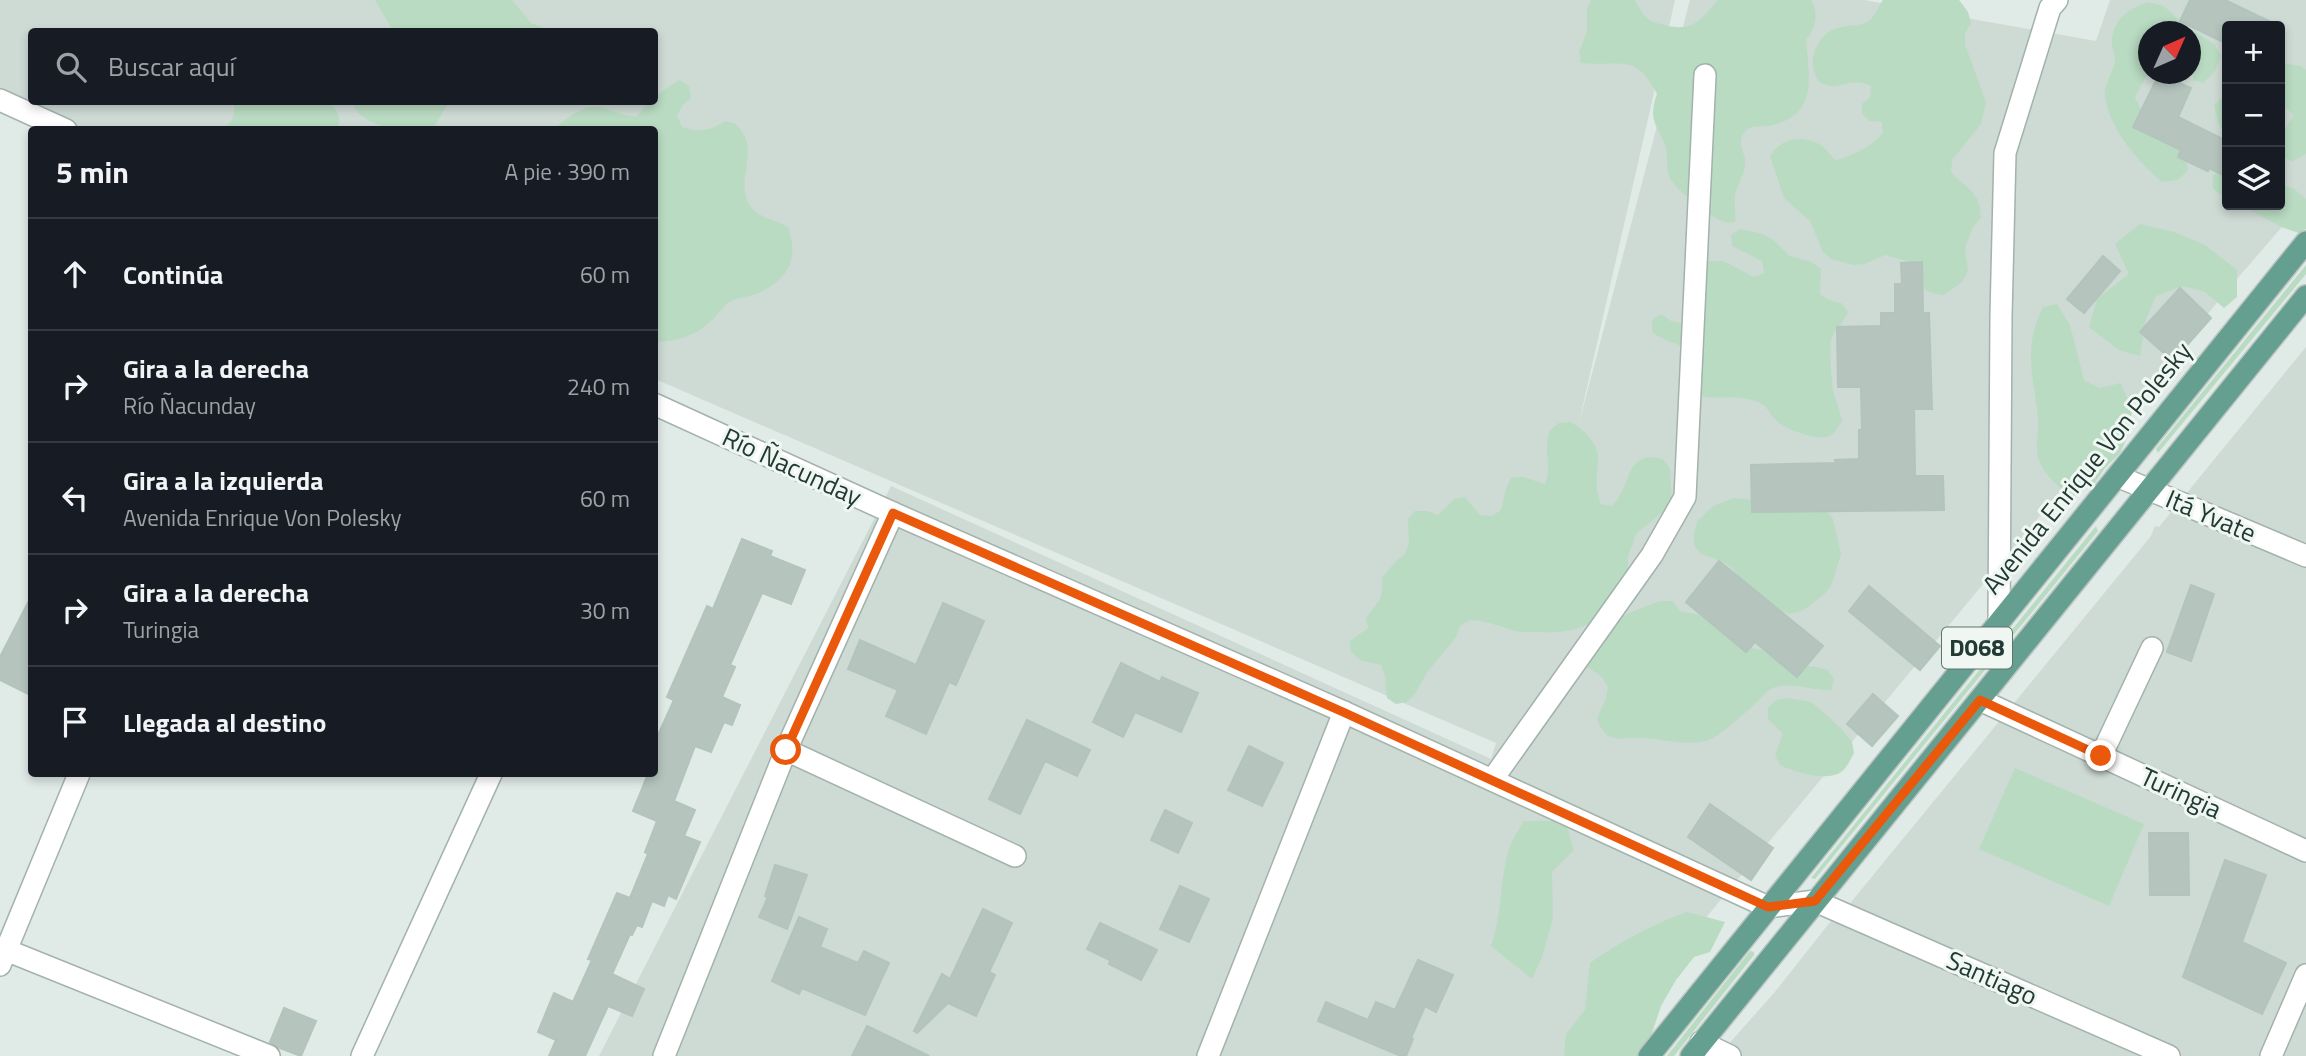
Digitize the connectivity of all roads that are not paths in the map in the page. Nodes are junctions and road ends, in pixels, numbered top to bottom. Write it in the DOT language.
graph roads {
  1 [pos="2057,0"];
  2 [pos="1705,75"];
  3 [pos="0,101"];
  4 [pos="57,126"];
  5 [pos="2306,242"];
  6 [pos="2306,296"];
  7 [pos="658,409"];
  8 [pos="2117,476"];
  9 [pos="2150,491"];
  10 [pos="893,513"];
  11 [pos="2306,556"];
  12 [pos="1999,621"];
  13 [pos="2152,648"];
  14 [pos="1980,700"];
  15 [pos="1343,712"];
  16 [pos="786,750"];
  17 [pos="2101,756"];
  18 [pos="78,777"];
  19 [pos="490,777"];
  20 [pos="1492,780"];
  21 [pos="2306,851"];
  22 [pos="1016,856"];
  23 [pos="1815,901"];
  24 [pos="1768,907"];
  25 [pos="3,958"];
  26 [pos="2306,975"];
  27 [pos="1696,1049"];
  28 [pos="267,1056"];
  29 [pos="362,1056"];
  30 [pos="664,1056"];
  31 [pos="1208,1056"];
  32 [pos="1649,1056"];
  33 [pos="1730,1056"];
  34 [pos="2169,1056"];
  35 [pos="2271,1056"];
  1 -- 12 [label="street"];
  2 -- 20 [label="street"];
  3 -- 4 [label="street"];
  5 -- 8 [label="main road, Avenida Enrique Von Polesky / D068"];
  6 -- 9 [label="main road, D068"];
  7 -- 10 [label="street, Río Ñacunday"];
  8 -- 9 [label="street, Itá Yvate"];
  8 -- 12 [label="main road, Avenida Enrique Von Polesky / D068"];
  9 -- 11 [label="street, Itá Yvate"];
  9 -- 14 [label="main road, D068"];
  10 -- 15 [label="street, Río Ñacunday"];
  10 -- 16 [label="street"];
  12 -- 24 [label="main road, Avenida Enrique Von Polesky / D068"];
  13 -- 17 [label="street"];
  14 -- 17 [label="street, Turingia"];
  14 -- 23 [label="main road, D068"];
  15 -- 20 [label="street, Río Ñacunday"];
  15 -- 31 [label="street"];
  16 -- 22 [label="street"];
  16 -- 30 [label="street"];
  17 -- 21 [label="street, Turingia"];
  18 -- 25 [label="street"];
  19 -- 29 [label="street"];
  20 -- 24 [label="street, Río Ñacunday"];
  23 -- 24 [label="street"];
  23 -- 27 [label="main road, D068"];
  23 -- 34 [label="street, Santiago"];
  24 -- 32 [label="main road, Avenida Enrique Von Polesky / D068"];
  25 -- 28 [label="street"];
  26 -- 35 [label="street"];
  27 -- 33 [label="street"];
}
